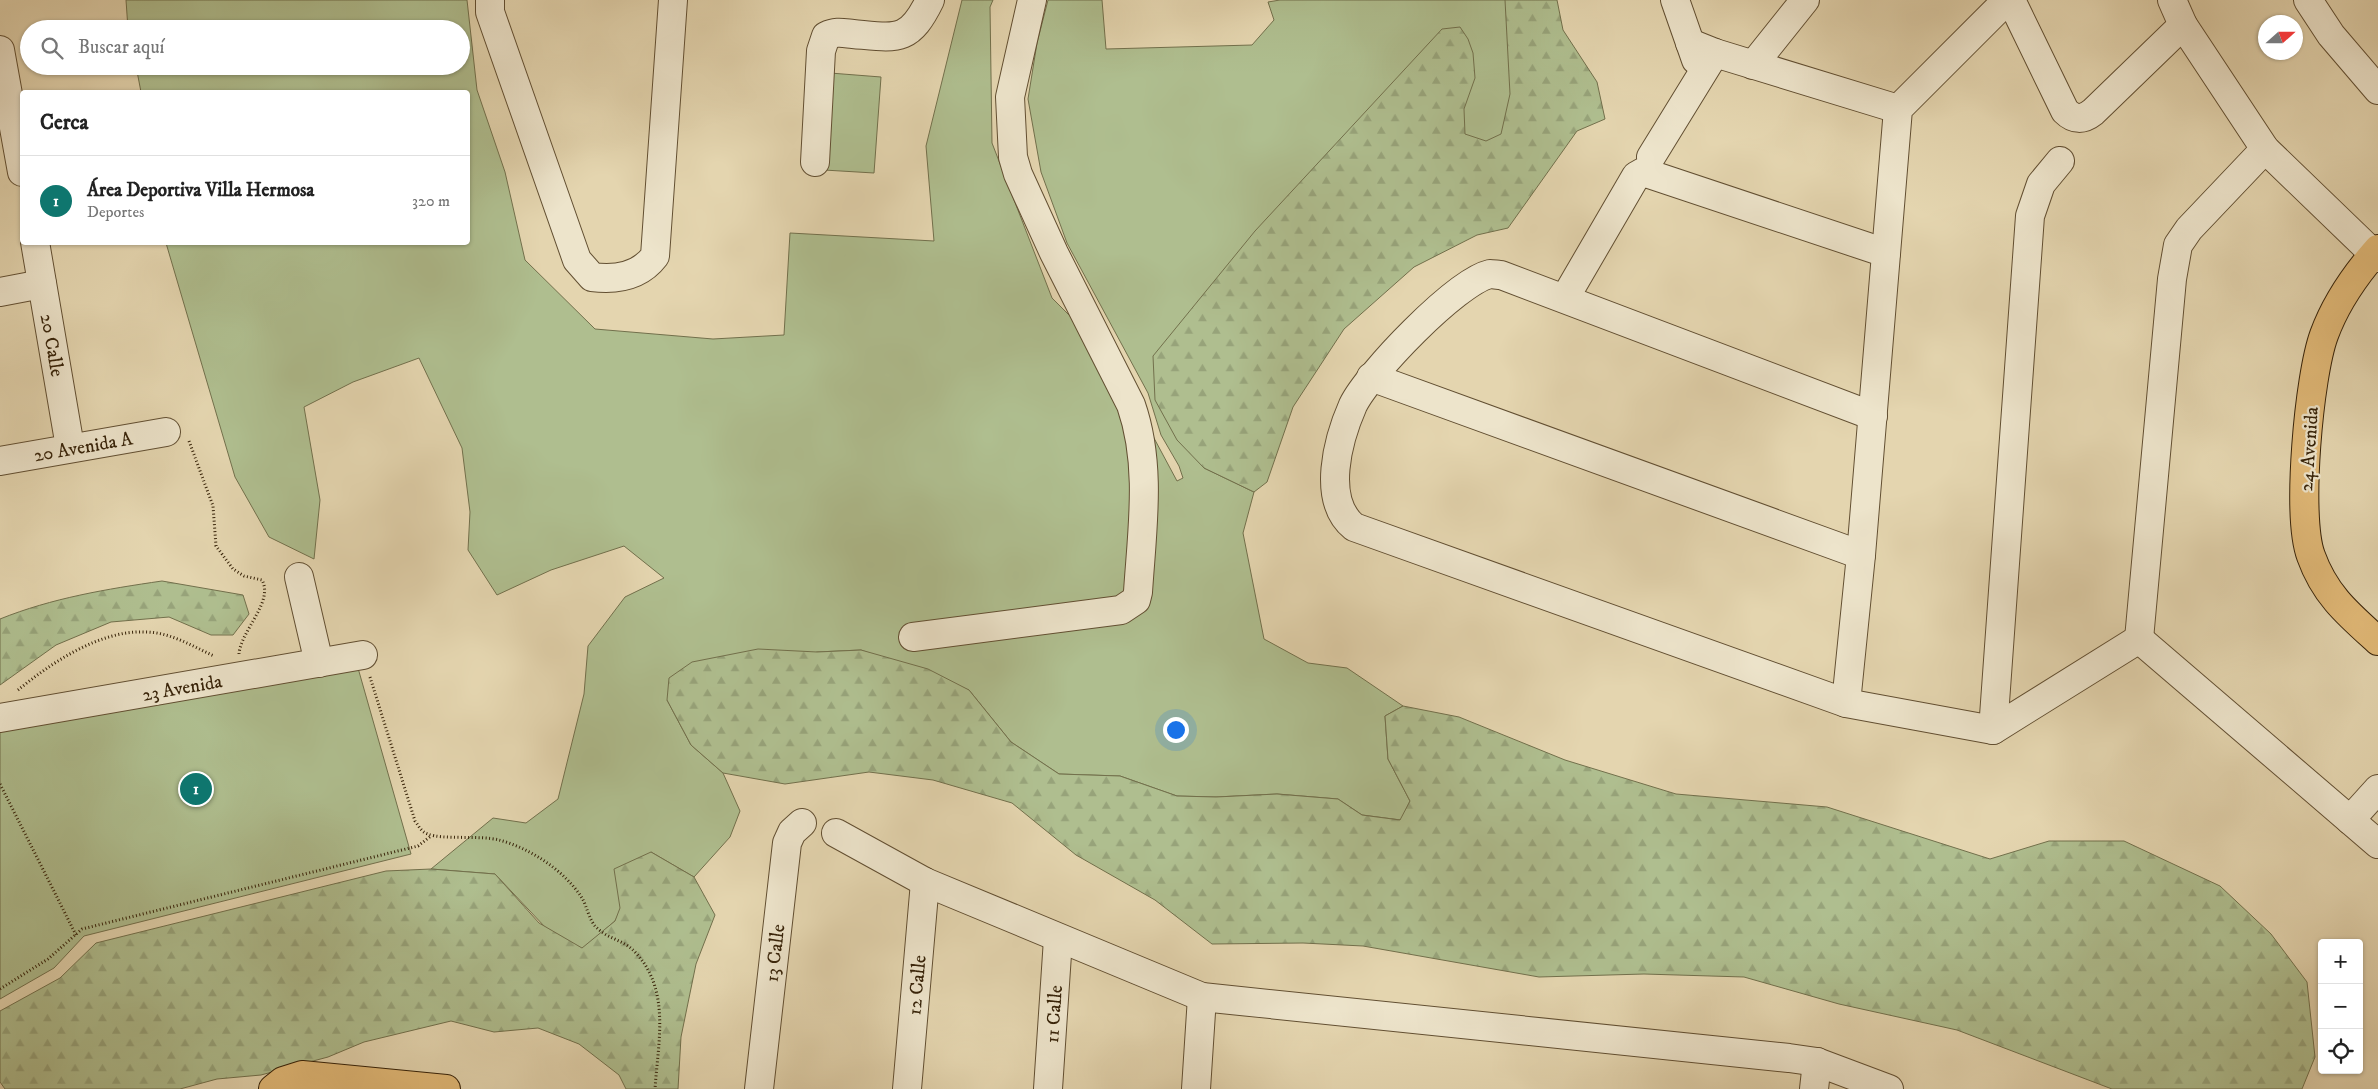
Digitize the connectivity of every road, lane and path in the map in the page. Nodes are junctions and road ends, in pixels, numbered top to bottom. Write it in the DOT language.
graph roads {
  1 [pos="490,0"];
  2 [pos="673,0"];
  3 [pos="930,0"];
  4 [pos="1032,0"];
  5 [pos="1675,0"];
  6 [pos="1805,0"];
  7 [pos="2007,0"];
  8 [pos="2011,0"];
  9 [pos="2172,0"];
  10 [pos="2308,0"];
  11 [pos="2183,25"];
  12 [pos="1690,42"];
  13 [pos="0,50"];
  14 [pos="1715,53"];
  15 [pos="1754,65"];
  16 [pos="1701,77"];
  17 [pos="2378,90"];
  18 [pos="1898,109"];
  19 [pos="7,129"];
  20 [pos="2265,149"];
  21 [pos="1651,157"];
  22 [pos="2060,161"];
  23 [pos="815,162"];
  24 [pos="20,166"];
  25 [pos="36,245"];
  26 [pos="1886,253"];
  27 [pos="2377,254"];
  28 [pos="42,284"];
  29 [pos="0,292"];
  30 [pos="1565,298"];
  31 [pos="1371,378"];
  32 [pos="1873,416"];
  33 [pos="166,432"];
  34 [pos="70,447"];
  35 [pos="0,461"];
  36 [pos="1862,555"];
  37 [pos="299,577"];
  38 [pos="913,637"];
  39 [pos="2140,639"];
  40 [pos="2378,641"];
  41 [pos="240,644"];
  42 [pos="363,655"];
  43 [pos="216,656"];
  44 [pos="319,663"];
  45 [pos="15,692"];
  46 [pos="1846,703"];
  47 [pos="0,718"];
  48 [pos="1993,730"];
  49 [pos="0,784"];
  50 [pos="2378,789"];
  51 [pos="2350,820"];
  52 [pos="802,823"];
  53 [pos="836,834"];
  54 [pos="432,836"];
  55 [pos="2378,844"];
  56 [pos="926,882"];
  57 [pos="76,935"];
  58 [pos="1058,939"];
  59 [pos="0,989"];
  60 [pos="1202,997"];
  61 [pos="1817,1062"];
  62 [pos="274,1088"];
  63 [pos="438,1088"];
  64 [pos="655,1089"];
  65 [pos="759,1089"];
  66 [pos="907,1089"];
  67 [pos="1048,1089"];
  68 [pos="1196,1089"];
  69 [pos="1814,1089"];
  70 [pos="1889,1089"];
  1 -- 2 [label="street"];
  3 -- 23 [label="street"];
  4 -- 38 [label="street"];
  5 -- 12 [label="street"];
  6 -- 15 [label="street"];
  7 -- 18 [label="street"];
  8 -- 11 [label="street"];
  9 -- 11 [label="street"];
  10 -- 17 [label="street"];
  11 -- 20 [label="street"];
  12 -- 14 [label="street"];
  12 -- 16 [label="street"];
  13 -- 19 [label="street"];
  14 -- 15 [label="street"];
  14 -- 16 [label="street"];
  15 -- 18 [label="street"];
  16 -- 21 [label="street"];
  18 -- 26 [label="street"];
  19 -- 24 [label="street"];
  20 -- 27 [label="street"];
  20 -- 39 [label="street"];
  22 -- 48 [label="street"];
  25 -- 28 [label="street, 20 Calle"];
  26 -- 30 [label="street"];
  26 -- 32 [label="street"];
  27 -- 40 [label="main road, 24 Avenida"];
  28 -- 29 [label="street"];
  28 -- 34 [label="street, 20 Calle"];
  30 -- 31 [label="street"];
  30 -- 32 [label="street"];
  31 -- 36 [label="street"];
  31 -- 46 [label="street"];
  32 -- 36 [label="street"];
  33 -- 34 [label="street, 20 Avenida A"];
  33 -- 41 [label="path"];
  34 -- 35 [label="street, 20 Avenida A"];
  36 -- 46 [label="street"];
  37 -- 44 [label="street"];
  39 -- 48 [label="street"];
  39 -- 51 [label="street"];
  42 -- 44 [label="street, 23 Avenida"];
  42 -- 54 [label="path"];
  43 -- 45 [label="path"];
  44 -- 47 [label="street, 23 Avenida"];
  46 -- 48 [label="street"];
  49 -- 57 [label="path"];
  50 -- 51 [label="street"];
  51 -- 55 [label="street"];
  52 -- 65 [label="street, 13 Calle"];
  53 -- 56 [label="street"];
  54 -- 57 [label="path"];
  54 -- 64 [label="path"];
  56 -- 58 [label="street"];
  56 -- 66 [label="street, 12 Calle"];
  57 -- 59 [label="path"];
  58 -- 60 [label="street"];
  58 -- 67 [label="street, 11 Calle"];
  60 -- 61 [label="street"];
  60 -- 68 [label="street"];
  61 -- 69 [label="street"];
  61 -- 70 [label="street"];
  62 -- 63 [label="main road"];
}
